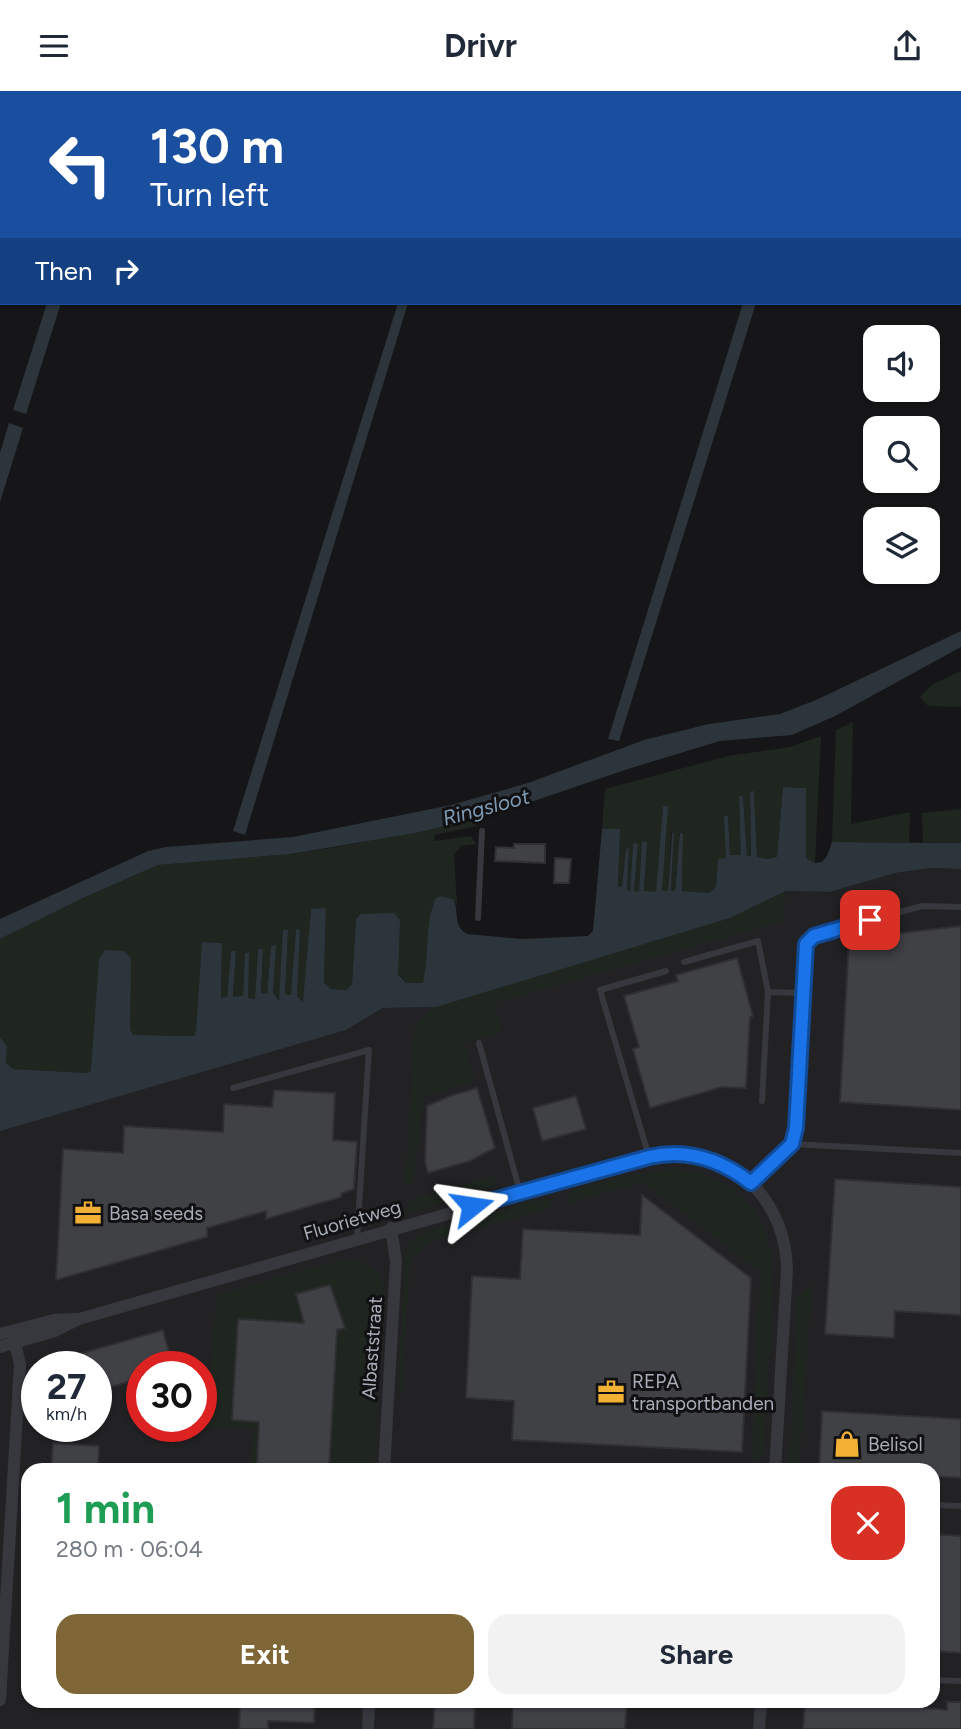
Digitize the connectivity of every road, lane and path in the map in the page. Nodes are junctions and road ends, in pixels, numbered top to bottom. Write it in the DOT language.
graph roads {
  1 [pos="482,831"];
  2 [pos="961,907"];
  3 [pos="478,918"];
  4 [pos="684,963"];
  5 [pos="666,971"];
  6 [pos="768,992"];
  7 [pos="803,993"];
  8 [pos="479,1043"];
  9 [pos="233,1089"];
  10 [pos="762,1101"];
  11 [pos="792,1144"];
  12 [pos="961,1153"];
  13 [pos="649,1157"];
  14 [pos="751,1183"];
  15 [pos="520,1192"];
  16 [pos="391,1228"];
  17 [pos="357,1238"];
  18 [pos="9,1336"];
  19 [pos="0,1347"];
  20 [pos="384,1463"];
  21 [pos="775,1463"];
  22 [pos="940,1506"];
  23 [pos="961,1507"];
  24 [pos="940,1680"];
  25 [pos="961,1681"];
  26 [pos="0,1700"];
  27 [pos="369,1708"];
  28 [pos="760,1708"];
  29 [pos="368,1729"];
  30 [pos="759,1729"];
  1 -- 3 [label="lane"];
  2 -- 7 [label="lane"];
  4 -- 6 [label="lane"];
  5 -- 13 [label="lane"];
  6 -- 7 [label="lane"];
  6 -- 10 [label="lane"];
  7 -- 11 [label="lane"];
  8 -- 15 [label="lane"];
  9 -- 17 [label="lane"];
  11 -- 12 [label="lane"];
  11 -- 14 [label="lane"];
  13 -- 14 [label="street, Fluorietweg"];
  13 -- 15 [label="street, Fluorietweg"];
  14 -- 21 [label="street, Fluorietweg"];
  15 -- 16 [label="street, Fluorietweg"];
  16 -- 17 [label="street, Fluorietweg"];
  16 -- 20 [label="street, Albaststraat"];
  17 -- 18 [label="street, Fluorietweg"];
  18 -- 19 [label="street, Fluorietweg"];
  18 -- 26 [label="street"];
  22 -- 23 [label="lane"];
  24 -- 25 [label="lane"];
  27 -- 29 [label="street"];
  28 -- 30 [label="street"];
}
